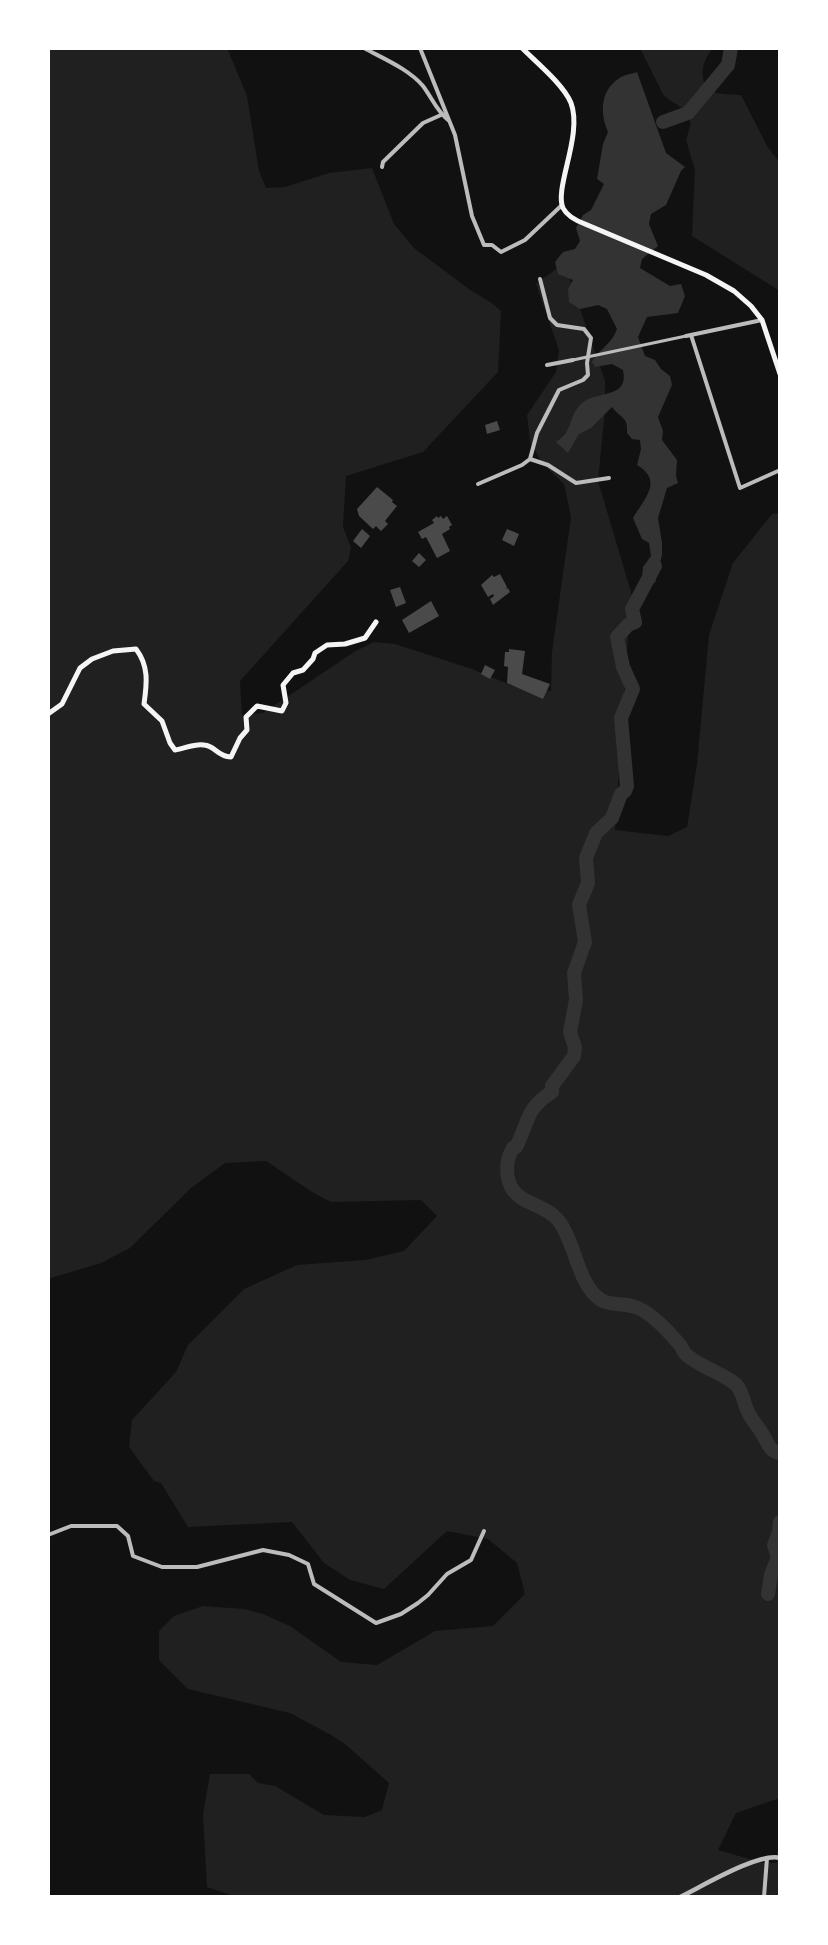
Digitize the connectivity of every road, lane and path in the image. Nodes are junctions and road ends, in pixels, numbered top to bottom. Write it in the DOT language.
graph roads {
  1 [pos="363,48"];
  2 [pos="420,48"];
  3 [pos="522,48"];
  4 [pos="441,115"];
  5 [pos="449,121"];
  6 [pos="381,167"];
  7 [pos="562,206"];
  8 [pos="540,279"];
  9 [pos="762,320"];
  10 [pos="691,335"];
  11 [pos="686,336"];
  12 [pos="573,360"];
  13 [pos="547,365"];
  14 [pos="780,374"];
  15 [pos="530,459"];
  16 [pos="780,472"];
  17 [pos="609,478"];
  18 [pos="478,484"];
  19 [pos="376,622"];
  20 [pos="48,714"];
  21 [pos="484,1531"];
  22 [pos="48,1535"];
  23 [pos="767,1858"];
  24 [pos="780,1858"];
  25 [pos="680,1897"];
  26 [pos="764,1897"];
  1 -- 4 [label="street"];
  2 -- 5 [label="street"];
  3 -- 7 [label="main road"];
  4 -- 5 [label="street"];
  4 -- 6 [label="street"];
  5 -- 7 [label="street"];
  7 -- 9 [label="main road"];
  8 -- 15 [label="street"];
  9 -- 10 [label="street"];
  9 -- 14 [label="main road"];
  10 -- 11 [label="street"];
  10 -- 16 [label="street"];
  11 -- 12 [label="street"];
  12 -- 13 [label="street"];
  15 -- 17 [label="street"];
  15 -- 18 [label="street"];
  19 -- 20 [label="main road"];
  21 -- 22 [label="street"];
  23 -- 24 [label="street"];
  23 -- 25 [label="street"];
  23 -- 26 [label="street"];
}
